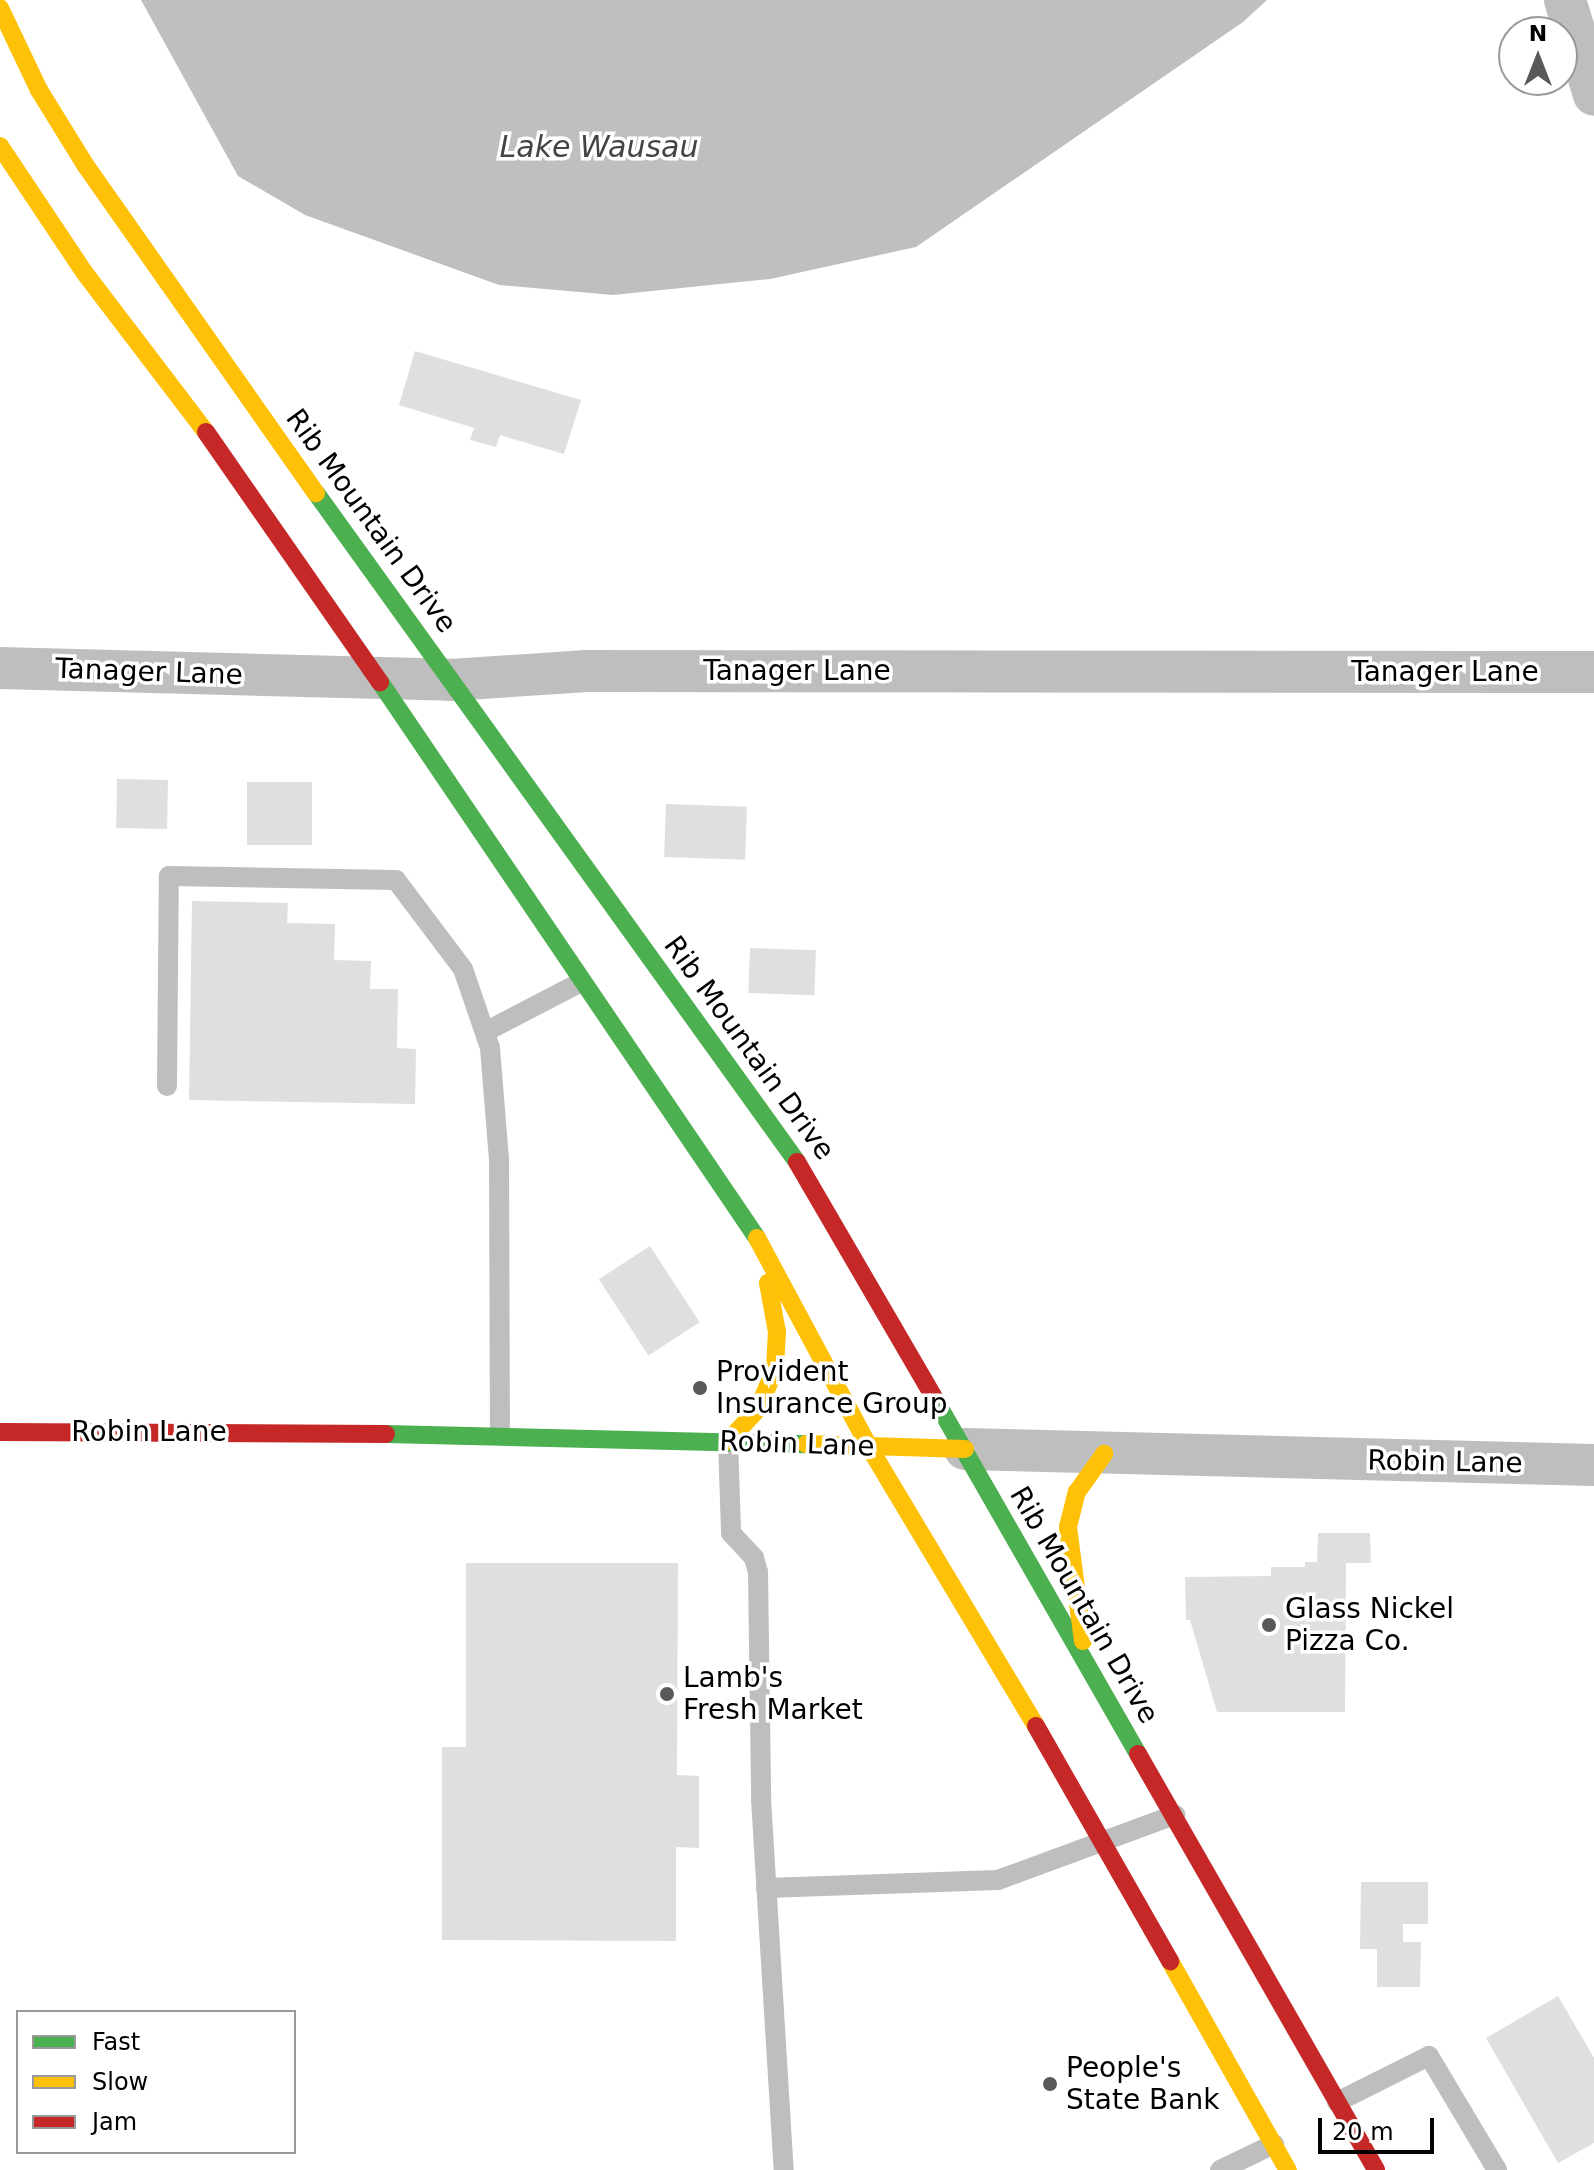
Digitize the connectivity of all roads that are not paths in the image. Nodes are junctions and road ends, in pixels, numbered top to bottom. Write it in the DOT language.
graph roads {
  1 [pos="1565,0"];
  2 [pos="0,8"];
  3 [pos="1594,95"];
  4 [pos="0,146"];
  5 [pos="0,668"];
  6 [pos="1594,672"];
  7 [pos="378,679"];
  8 [pos="451,680"];
  9 [pos="581,982"];
  10 [pos="485,1032"];
  11 [pos="167,1086"];
  12 [pos="755,1234"];
  13 [pos="0,1432"];
  14 [pos="500,1434"];
  15 [pos="728,1441"];
  16 [pos="869,1447"];
  17 [pos="965,1449"];
  18 [pos="1104,1454"];
  19 [pos="1594,1465"];
  20 [pos="1090,1679"];
  21 [pos="1175,1815"];
  22 [pos="1101,1840"];
  23 [pos="766,1888"];
  24 [pos="1337,2102"];
  25 [pos="1274,2144"];
  26 [pos="784,2170"];
  27 [pos="1220,2170"];
  28 [pos="1288,2170"];
  29 [pos="1376,2170"];
  30 [pos="1497,2170"];
  1 -- 3 [label="street"];
  2 -- 8 [label="main road, Rib Mountain Drive"];
  4 -- 7 [label="main road"];
  5 -- 7 [label="street, Tanager Lane"];
  6 -- 8 [label="street, Tanager Lane"];
  7 -- 8 [label="street, Tanager Lane"];
  7 -- 9 [label="main road"];
  8 -- 17 [label="main road, Rib Mountain Drive"];
  9 -- 10 [label="lane"];
  9 -- 12 [label="main road"];
  10 -- 11 [label="lane"];
  10 -- 14 [label="lane"];
  12 -- 15 [label="main road"];
  12 -- 16 [label="main road"];
  13 -- 14 [label="main road, Robin Lane"];
  14 -- 15 [label="main road, Robin Lane"];
  15 -- 16 [label="main road, Robin Lane"];
  15 -- 23 [label="lane"];
  16 -- 17 [label="main road, Robin Lane"];
  16 -- 22 [label="main road"];
  17 -- 18 [label="street, Robin Lane"];
  17 -- 20 [label="main road, Rib Mountain Drive"];
  18 -- 19 [label="street, Robin Lane"];
  18 -- 20 [label="main road"];
  20 -- 21 [label="main road, Rib Mountain Drive"];
  21 -- 22 [label="lane"];
  21 -- 24 [label="main road, Rib Mountain Drive"];
  22 -- 23 [label="lane"];
  22 -- 25 [label="main road"];
  23 -- 26 [label="lane"];
  24 -- 29 [label="main road, Rib Mountain Drive"];
  24 -- 30 [label="lane"];
  25 -- 27 [label="lane"];
  25 -- 28 [label="main road"];
}
